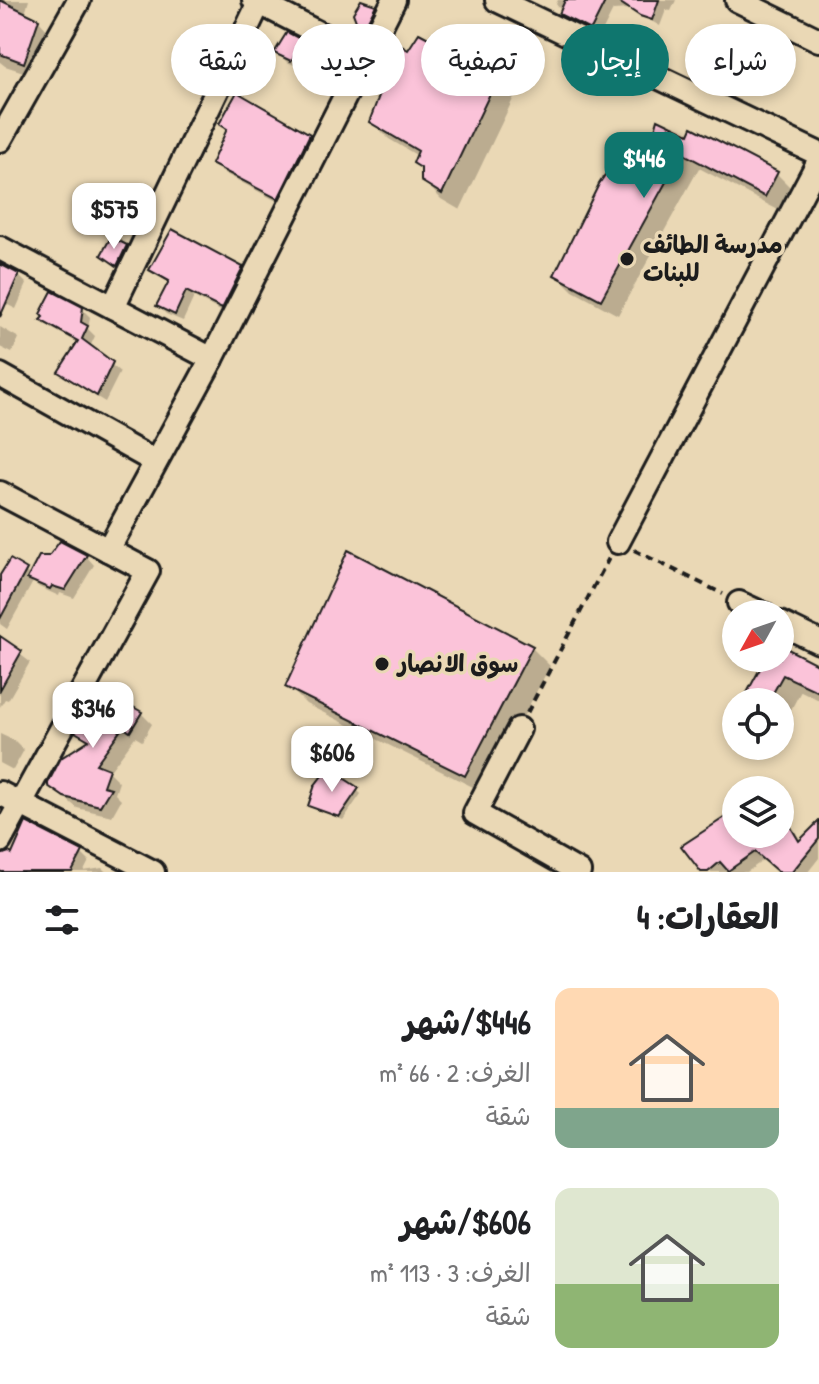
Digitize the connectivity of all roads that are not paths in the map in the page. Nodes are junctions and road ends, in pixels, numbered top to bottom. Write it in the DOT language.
graph roads {
  1 [pos="79,0"];
  2 [pos="394,0"];
  3 [pos="497,0"];
  4 [pos="737,0"];
  5 [pos="256,2"];
  6 [pos="300,24"];
  7 [pos="382,24"];
  8 [pos="819,40"];
  9 [pos="345,96"];
  10 [pos="0,140"];
  11 [pos="819,154"];
  12 [pos="819,161"];
  13 [pos="0,248"];
  14 [pos="113,307"];
  15 [pos="212,359"];
  16 [pos="0,375"];
  17 [pos="154,461"];
  18 [pos="0,493"];
  19 [pos="618,542"];
  20 [pos="108,550"];
  21 [pos="794,630"];
  22 [pos="819,642"];
  23 [pos="519,729"];
  24 [pos="10,798"];
  25 [pos="0,841"];
  26 [pos="153,872"];
  27 [pos="579,872"];
  1 -- 10 [label="street"];
  2 -- 7 [label="street"];
  3 -- 11 [label="street"];
  4 -- 8 [label="street"];
  5 -- 6 [label="street"];
  5 -- 14 [label="street"];
  9 -- 15 [label="street"];
  12 -- 19 [label="street"];
  13 -- 14 [label="street"];
  14 -- 15 [label="street"];
  15 -- 17 [label="street"];
  16 -- 17 [label="street"];
  17 -- 20 [label="street"];
  18 -- 20 [label="street"];
  20 -- 24 [label="street"];
  21 -- 22 [label="street"];
  23 -- 27 [label="street"];
  24 -- 25 [label="street"];
  24 -- 26 [label="street"];
}
